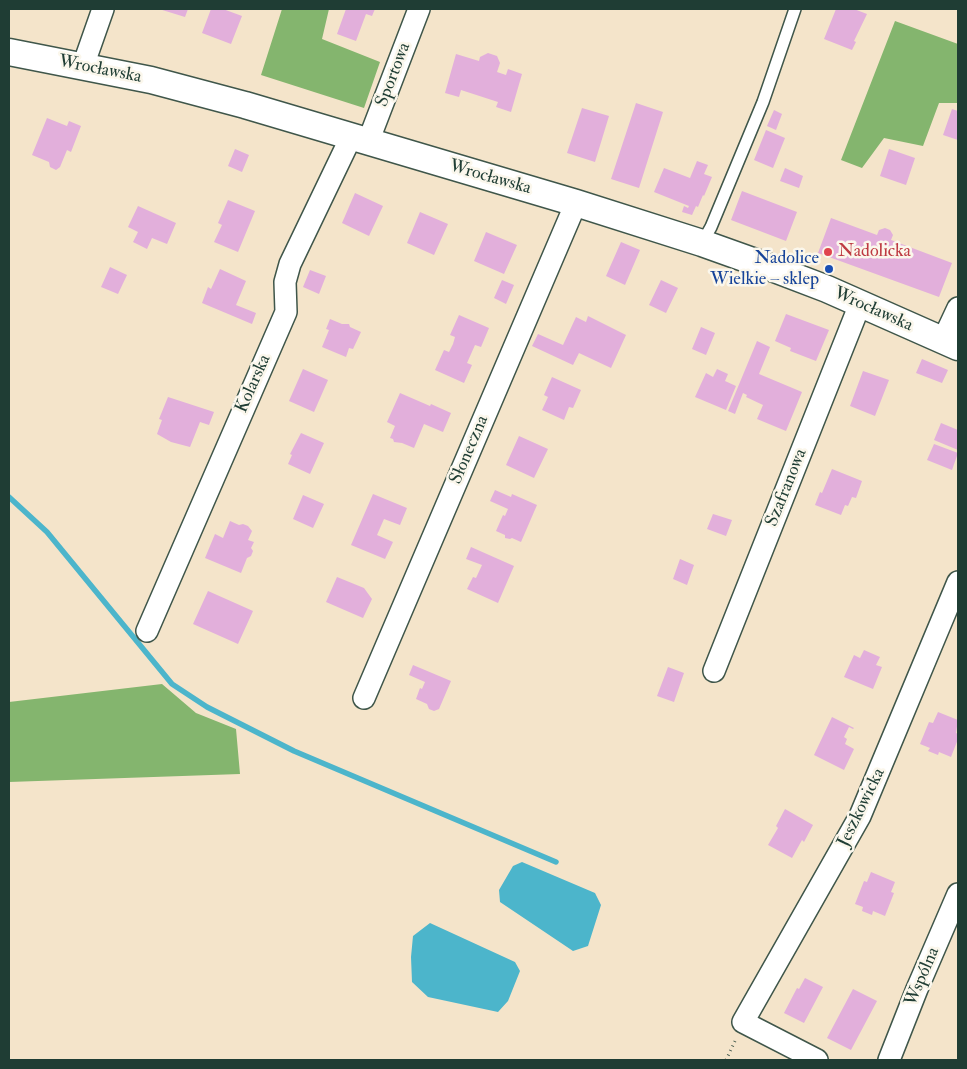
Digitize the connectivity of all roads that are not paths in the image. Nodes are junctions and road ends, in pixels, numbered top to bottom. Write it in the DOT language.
graph roads {
  1 [pos="103,9"];
  2 [pos="419,9"];
  3 [pos="795,9"];
  4 [pos="9,52"];
  5 [pos="83,66"];
  6 [pos="360,139"];
  7 [pos="576,203"];
  8 [pos="702,243"];
  9 [pos="860,304"];
  10 [pos="958,308"];
  11 [pos="951,344"];
  12 [pos="958,582"];
  13 [pos="147,631"];
  14 [pos="714,671"];
  15 [pos="364,698"];
  16 [pos="958,894"];
  17 [pos="817,1060"];
  18 [pos="889,1060"];
  1 -- 5 [label="street"];
  2 -- 6 [label="street, Sportowa"];
  3 -- 8 [label="lane"];
  4 -- 5 [label="street, Wrocławska"];
  5 -- 6 [label="street, Wrocławska"];
  6 -- 7 [label="street, Wrocławska"];
  6 -- 13 [label="street, Kolarska"];
  7 -- 8 [label="street, Wrocławska"];
  7 -- 15 [label="street, Słoneczna"];
  8 -- 9 [label="street, Wrocławska"];
  9 -- 11 [label="street, Wrocławska"];
  9 -- 14 [label="street, Szafranowa"];
  10 -- 11 [label="street"];
  12 -- 17 [label="street, Jeszkowicka"];
  16 -- 18 [label="street, Wspólna"];
}
